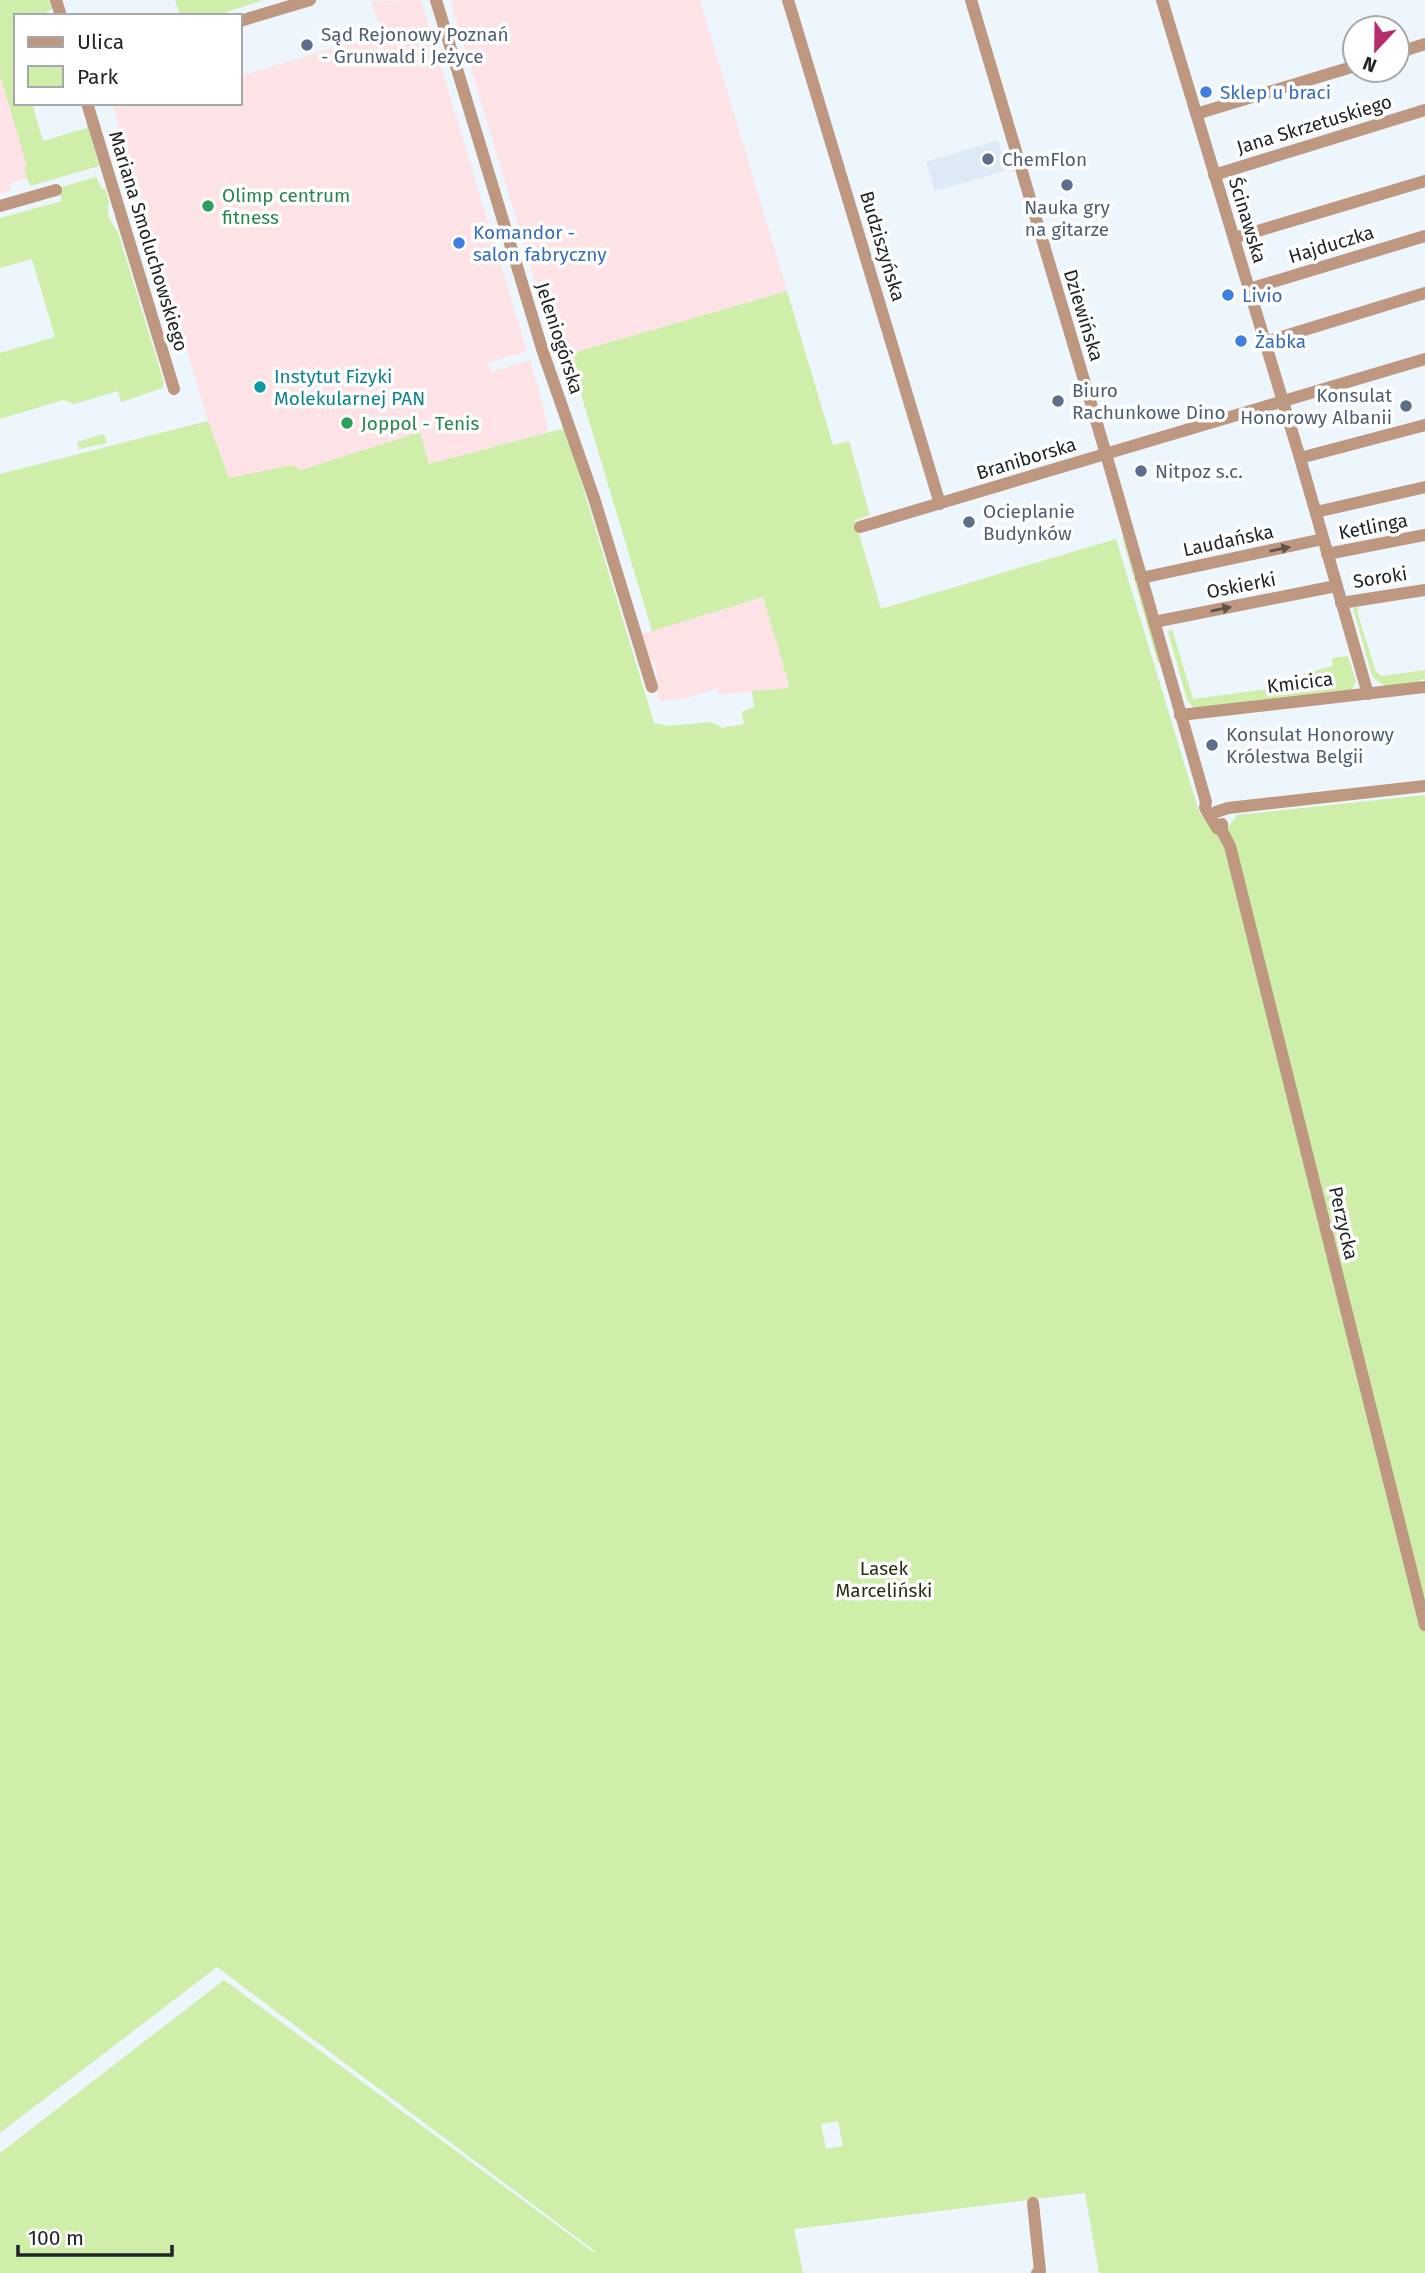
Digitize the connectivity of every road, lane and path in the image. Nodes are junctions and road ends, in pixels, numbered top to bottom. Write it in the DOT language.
graph roads {
  1 [pos="310,0"];
  2 [pos="436,0"];
  3 [pos="788,0"];
  4 [pos="971,0"];
  5 [pos="1162,0"];
  6 [pos="242,21"];
  7 [pos="1341,70"];
  8 [pos="88,105"];
  9 [pos="1425,110"];
  10 [pos="1196,114"];
  11 [pos="1214,175"];
  12 [pos="1425,181"];
  13 [pos="56,190"];
  14 [pos="0,206"];
  15 [pos="1425,236"];
  16 [pos="1234,238"];
  17 [pos="1249,289"];
  18 [pos="1425,293"];
  19 [pos="1265,342"];
  20 [pos="1425,359"];
  21 [pos="174,389"];
  22 [pos="1283,402"];
  23 [pos="1425,425"];
  24 [pos="1106,454"];
  25 [pos="1300,458"];
  26 [pos="1425,487"];
  27 [pos="940,504"];
  28 [pos="1316,512"];
  29 [pos="860,527"];
  30 [pos="1425,535"];
  31 [pos="1323,539"];
  32 [pos="1327,554"];
  33 [pos="1141,579"];
  34 [pos="1336,586"];
  35 [pos="1425,590"];
  36 [pos="1341,603"];
  37 [pos="1154,622"];
  38 [pos="652,687"];
  39 [pos="1425,687"];
  40 [pos="1368,694"];
  41 [pos="1180,715"];
  42 [pos="1425,786"];
  43 [pos="1206,802"];
  44 [pos="1216,812"];
  45 [pos="1222,831"];
  46 [pos="1425,1625"];
  47 [pos="1033,2203"];
  48 [pos="1037,2273"];
  1 -- 6 [label="street"];
  2 -- 38 [label="street, Jeleniogórska"];
  3 -- 27 [label="street, Budziszyńska"];
  4 -- 24 [label="street, Dziewińska"];
  5 -- 10 [label="street, Ścinawska"];
  7 -- 10 [label="street"];
  8 -- 21 [label="street, Mariana Smoluchowskiego"];
  9 -- 11 [label="street, Jana Skrzetuskiego"];
  10 -- 11 [label="street, Ścinawska"];
  11 -- 16 [label="street, Ścinawska"];
  12 -- 16 [label="street"];
  13 -- 14 [label="street"];
  15 -- 17 [label="street, Hajduczka"];
  16 -- 17 [label="street, Ścinawska"];
  17 -- 19 [label="street, Ścinawska"];
  18 -- 19 [label="street"];
  19 -- 22 [label="street, Ścinawska"];
  20 -- 22 [label="street, Braniborska"];
  22 -- 24 [label="street, Braniborska"];
  22 -- 25 [label="street, Ścinawska"];
  23 -- 25 [label="street"];
  24 -- 27 [label="street, Braniborska"];
  24 -- 33 [label="street, Dziewińska"];
  25 -- 28 [label="street, Ścinawska"];
  26 -- 28 [label="street"];
  27 -- 29 [label="street, Braniborska"];
  28 -- 31 [label="street, Ścinawska"];
  30 -- 32 [label="street, Ketlinga"];
  31 -- 32 [label="street, Ścinawska"];
  33 -- 31 [label="street, Laudańska, one-way"];
  32 -- 34 [label="street, Ścinawska"];
  33 -- 37 [label="street, Dziewińska"];
  34 -- 36 [label="street, Ścinawska"];
  37 -- 34 [label="street, Oskierki, one-way"];
  35 -- 36 [label="street, Soroki"];
  36 -- 40 [label="street, Ścinawska"];
  37 -- 41 [label="street, Dziewińska"];
  39 -- 40 [label="street, Kmicica"];
  40 -- 41 [label="street, Kmicica"];
  41 -- 43 [label="street, Dziewińska"];
  42 -- 44 [label="street"];
  43 -- 44 [label="street, Dziewińska"];
  43 -- 45 [label="street, Dziewińska"];
  44 -- 45 [label="street, Dziewińska"];
  45 -- 46 [label="street, Perzycka"];
  47 -- 48 [label="street"];
}
